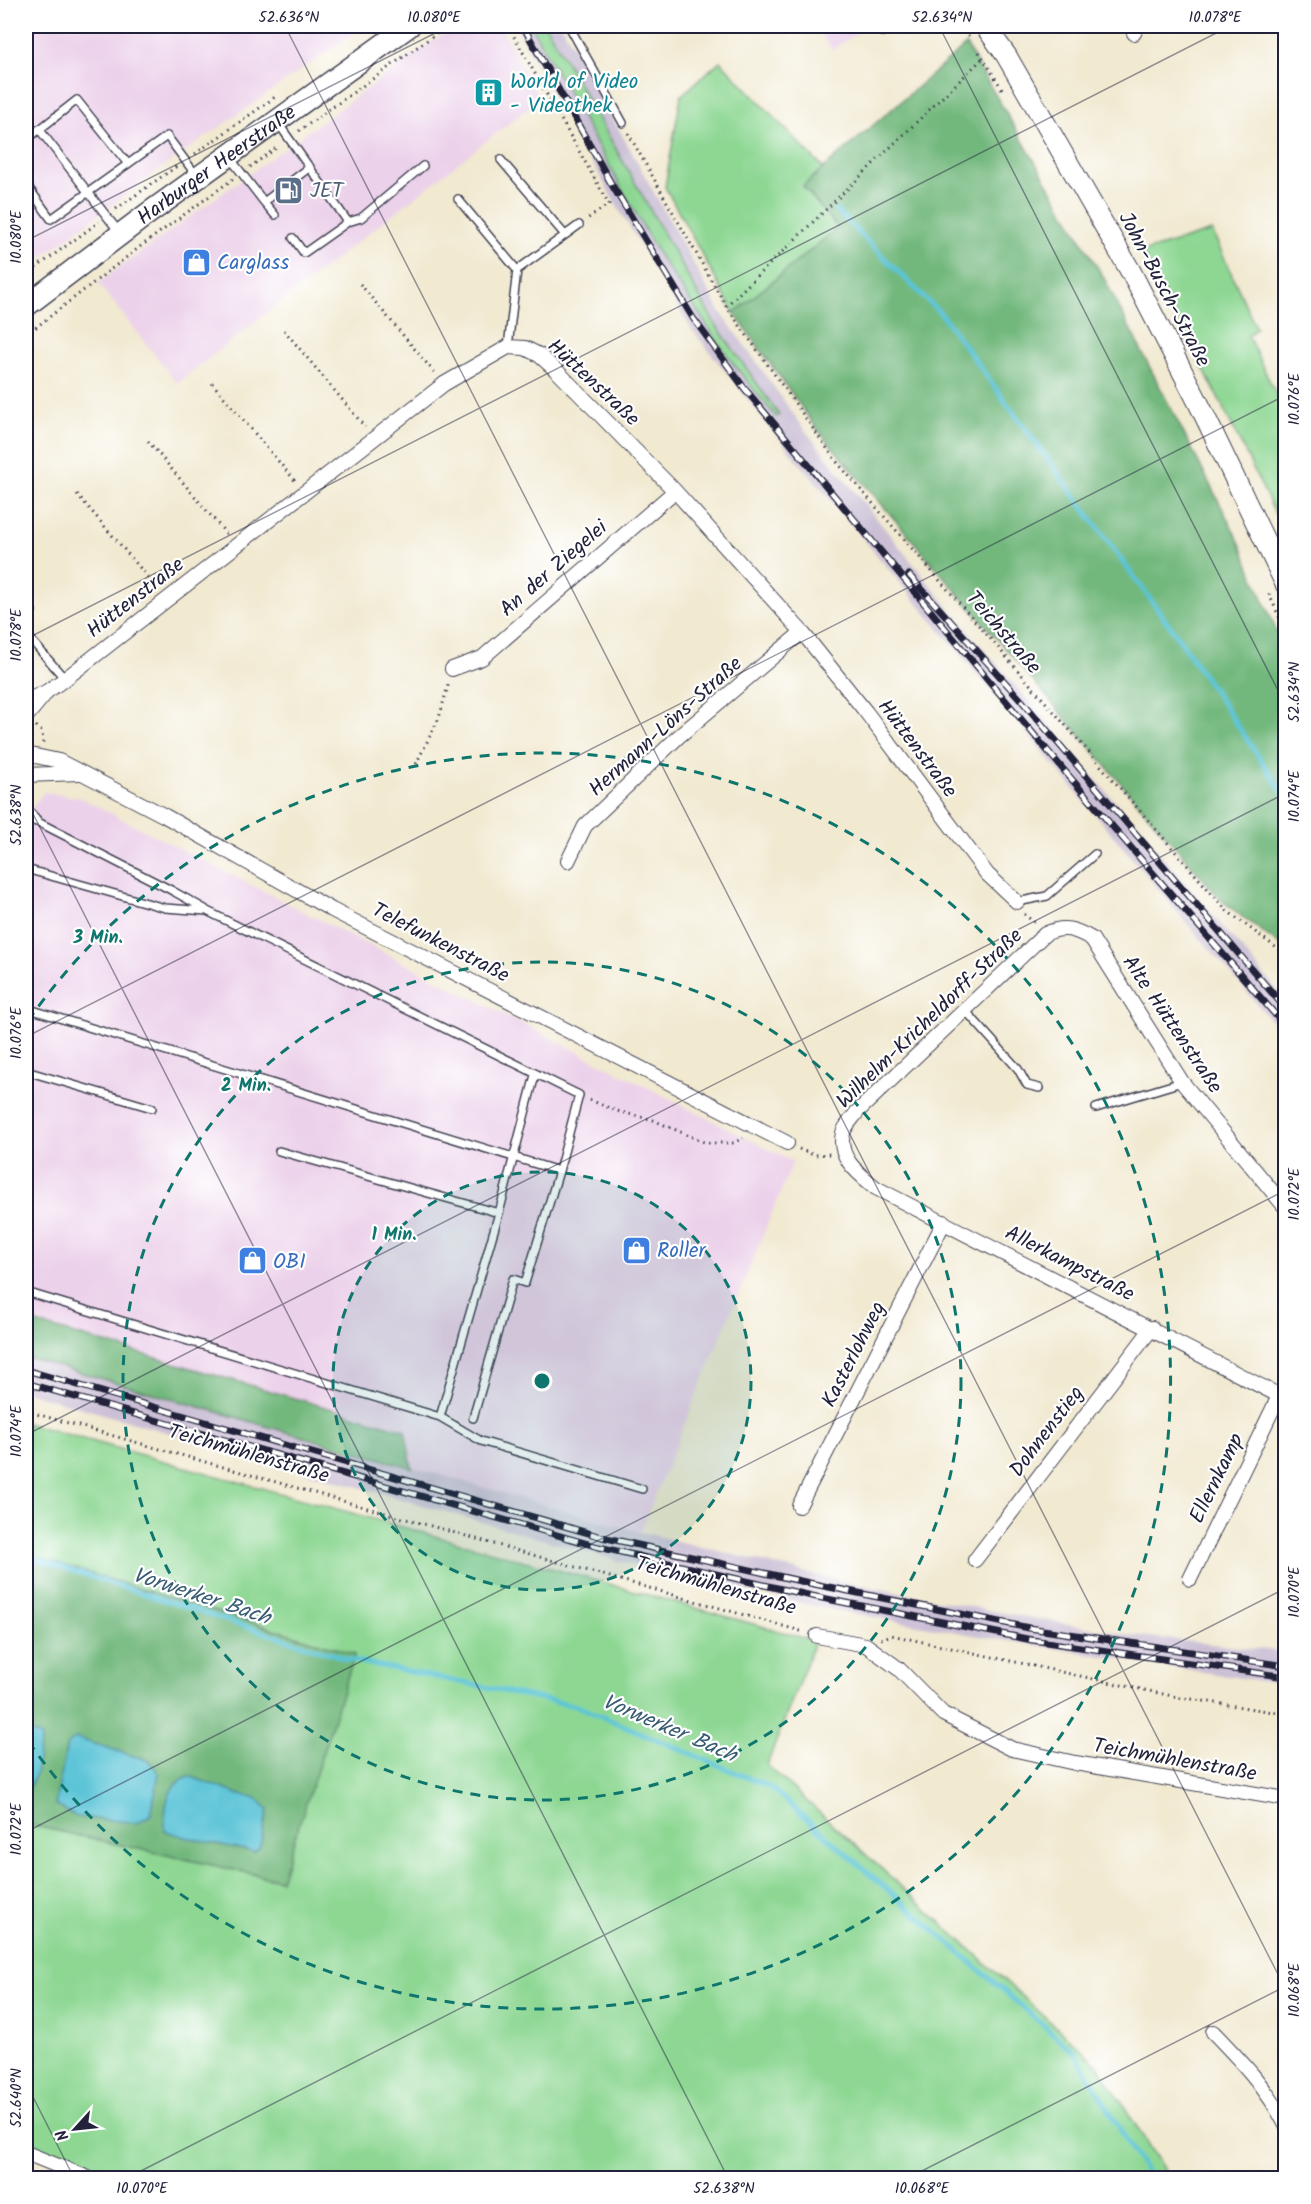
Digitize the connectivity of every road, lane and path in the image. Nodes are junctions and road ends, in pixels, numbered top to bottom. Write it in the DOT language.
graph roads {
  1 [pos="409,26"];
  2 [pos="508,26"];
  3 [pos="569,26"];
  4 [pos="890,26"];
  5 [pos="961,26"];
  6 [pos="986,26"];
  7 [pos="882,32"];
  8 [pos="972,42"];
  9 [pos="977,50"];
  10 [pos="983,58"];
  11 [pos="282,91"];
  12 [pos="1007,97"];
  13 [pos="277,121"];
  14 [pos="623,123"];
  15 [pos="39,129"];
  16 [pos="26,140"];
  17 [pos="228,156"];
  18 [pos="501,160"];
  19 [pos="185,161"];
  20 [pos="128,164"];
  21 [pos="423,166"];
  22 [pos="310,167"];
  23 [pos="198,178"];
  24 [pos="26,184"];
  25 [pos="88,192"];
  26 [pos="458,199"];
  27 [pos="264,202"];
  28 [pos="106,216"];
  29 [pos="275,216"];
  30 [pos="348,222"];
  31 [pos="579,225"];
  32 [pos="120,234"];
  33 [pos="565,235"];
  34 [pos="293,238"];
  35 [pos="517,270"];
  36 [pos="26,275"];
  37 [pos="360,284"];
  38 [pos="26,306"];
  39 [pos="726,306"];
  40 [pos="284,330"];
  41 [pos="508,347"];
  42 [pos="212,383"];
  43 [pos="444,384"];
  44 [pos="375,438"];
  45 [pos="148,441"];
  46 [pos="675,490"];
  47 [pos="305,493"];
  48 [pos="77,495"];
  49 [pos="236,545"];
  50 [pos="1277,588"];
  51 [pos="167,599"];
  52 [pos="32,611"];
  53 [pos="26,617"];
  54 [pos="802,632"];
  55 [pos="1286,632"];
  56 [pos="26,634"];
  57 [pos="452,669"];
  58 [pos="65,679"];
  59 [pos="46,692"];
  60 [pos="26,701"];
  61 [pos="26,717"];
  62 [pos="26,754"];
  63 [pos="416,764"];
  64 [pos="79,773"];
  65 [pos="26,775"];
  66 [pos="26,808"];
  67 [pos="26,819"];
  68 [pos="40,823"];
  69 [pos="1095,854"];
  70 [pos="568,861"];
  71 [pos="26,869"];
  72 [pos="1017,902"];
  73 [pos="207,911"];
  74 [pos="1066,928"];
  75 [pos="1045,934"];
  76 [pos="1286,954"];
  77 [pos="26,1008"];
  78 [pos="965,1010"];
  79 [pos="26,1071"];
  80 [pos="535,1075"];
  81 [pos="1182,1082"];
  82 [pos="1039,1088"];
  83 [pos="579,1095"];
  84 [pos="152,1108"];
  85 [pos="1096,1108"];
  86 [pos="760,1129"];
  87 [pos="787,1143"];
  88 [pos="279,1151"];
  89 [pos="844,1154"];
  90 [pos="513,1157"];
  91 [pos="559,1171"];
  92 [pos="1286,1208"];
  93 [pos="499,1213"];
  94 [pos="945,1222"];
  95 [pos="26,1292"];
  96 [pos="1152,1328"];
  97 [pos="1282,1398"];
  98 [pos="26,1411"];
  99 [pos="440,1417"];
  100 [pos="473,1418"];
  101 [pos="642,1489"];
  102 [pos="799,1506"];
  103 [pos="975,1560"];
  104 [pos="1190,1579"];
  105 [pos="818,1636"];
  106 [pos="866,1645"];
  107 [pos="1286,1714"];
  108 [pos="1286,1799"];
  109 [pos="1213,2032"];
  110 [pos="1282,2107"];
  111 [pos="1286,2125"];
  112 [pos="26,2153"];
  113 [pos="88,2178"];
  1 -- 13 [label="main road, Harburger Heerstraße"];
  2 -- 31 [label="path"];
  3 -- 14 [label="lane"];
  4 -- 7 [label="lane"];
  5 -- 8 [label="path"];
  6 -- 50 [label="main road, John-Busch-Straße"];
  9 -- 10 [label="path"];
  10 -- 12 [label="path"];
  10 -- 39 [label="path"];
  11 -- 19 [label="path"];
  13 -- 17 [label="main road, Harburger Heerstraße"];
  13 -- 22 [label="lane"];
  14 -- 39 [label="path, Teichstraße"];
  15 -- 16 [label="lane"];
  15 -- 20 [label="lane"];
  15 -- 25 [label="lane"];
  17 -- 23 [label="main road, Harburger Heerstraße"];
  17 -- 27 [label="lane"];
  18 -- 33 [label="lane"];
  19 -- 20 [label="lane"];
  19 -- 23 [label="lane"];
  19 -- 28 [label="path"];
  20 -- 25 [label="lane"];
  21 -- 30 [label="lane"];
  22 -- 27 [label="lane"];
  22 -- 30 [label="lane"];
  23 -- 32 [label="main road, Harburger Heerstraße"];
  24 -- 25 [label="lane"];
  25 -- 28 [label="lane"];
  26 -- 35 [label="lane"];
  27 -- 29 [label="lane"];
  28 -- 32 [label="lane"];
  28 -- 36 [label="path"];
  30 -- 34 [label="lane"];
  31 -- 33 [label="lane"];
  32 -- 38 [label="main road, Harburger Heerstraße"];
  33 -- 35 [label="lane"];
  35 -- 41 [label="lane"];
  37 -- 43 [label="path"];
  39 -- 76 [label="path, Teichstraße"];
  40 -- 44 [label="path"];
  41 -- 43 [label="street, Hüttenstraße"];
  41 -- 46 [label="street, Hüttenstraße"];
  42 -- 47 [label="path"];
  43 -- 44 [label="street, Hüttenstraße"];
  44 -- 47 [label="street, Hüttenstraße"];
  45 -- 49 [label="path"];
  46 -- 54 [label="street, Hüttenstraße"];
  46 -- 57 [label="street, An der Ziegelei"];
  47 -- 49 [label="street, Hüttenstraße"];
  48 -- 51 [label="path"];
  49 -- 51 [label="street, Hüttenstraße"];
  50 -- 55 [label="path"];
  51 -- 58 [label="street, Hüttenstraße"];
  52 -- 53 [label="lane"];
  54 -- 70 [label="street, Hermann-Löns-Straße"];
  54 -- 72 [label="street, Hüttenstraße"];
  56 -- 58 [label="lane"];
  57 -- 63 [label="path"];
  58 -- 59 [label="street, Hüttenstraße"];
  59 -- 60 [label="street"];
  59 -- 61 [label="street"];
  62 -- 64 [label="street, Telefunkenstraße"];
  64 -- 65 [label="street, Telefunkenstraße"];
  64 -- 86 [label="street, Telefunkenstraße"];
  66 -- 68 [label="lane"];
  67 -- 68 [label="lane"];
  68 -- 73 [label="lane"];
  69 -- 72 [label="lane"];
  71 -- 73 [label="lane"];
  72 -- 75 [label="path"];
  73 -- 80 [label="lane"];
  74 -- 75 [label="street, Wilhelm-Kricheldorff-Straße"];
  74 -- 81 [label="street, Alte Hüttenstraße"];
  75 -- 78 [label="street, Wilhelm-Kricheldorff-Straße"];
  77 -- 90 [label="lane"];
  78 -- 82 [label="lane"];
  78 -- 89 [label="street, Wilhelm-Kricheldorff-Straße"];
  79 -- 84 [label="lane"];
  80 -- 83 [label="lane"];
  80 -- 90 [label="lane"];
  81 -- 85 [label="lane"];
  81 -- 92 [label="street, Alte Hüttenstraße"];
  83 -- 86 [label="path"];
  83 -- 91 [label="lane"];
  86 -- 87 [label="street, Telefunkenstraße"];
  87 -- 89 [label="path"];
  88 -- 93 [label="lane"];
  89 -- 94 [label="street, Allerkampstraße"];
  90 -- 91 [label="lane"];
  90 -- 93 [label="lane"];
  91 -- 100 [label="lane"];
  93 -- 99 [label="lane"];
  94 -- 96 [label="street, Allerkampstraße"];
  94 -- 102 [label="street, Kasterlohweg"];
  95 -- 99 [label="lane"];
  96 -- 97 [label="street, Allerkampstraße"];
  96 -- 103 [label="street, Dohnenstieg"];
  97 -- 104 [label="street, Ellernkamp"];
  98 -- 105 [label="path, Teichmühlenstraße"];
  99 -- 101 [label="lane"];
  105 -- 106 [label="street, Teichmühlenstraße"];
  106 -- 107 [label="path"];
  106 -- 108 [label="street, Teichmühlenstraße"];
  109 -- 110 [label="street"];
  110 -- 111 [label="street"];
  112 -- 113 [label="street"];
}
